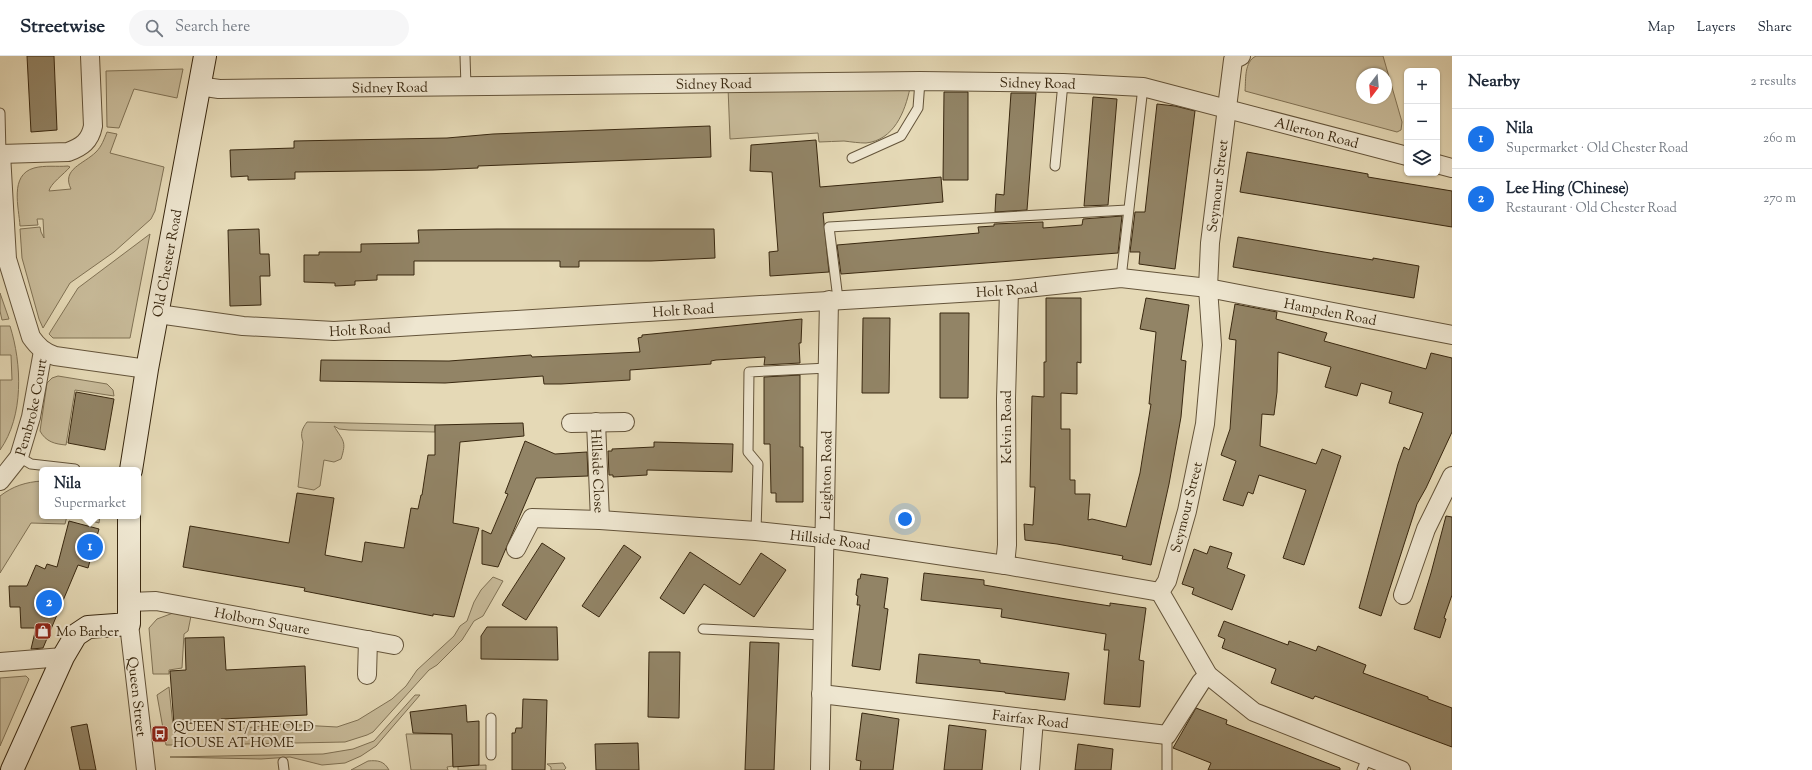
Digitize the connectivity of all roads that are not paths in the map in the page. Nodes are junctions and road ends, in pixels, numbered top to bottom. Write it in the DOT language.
graph roads {
  1 [pos="90,56"];
  2 [pos="205,56"];
  3 [pos="465,56"];
  4 [pos="1241,56"];
  5 [pos="920,81"];
  6 [pos="1064,83"];
  7 [pos="199,86"];
  8 [pos="466,86"];
  9 [pos="1143,87"];
  10 [pos="1227,108"];
  11 [pos="0,112"];
  12 [pos="1,154"];
  13 [pos="1404,155"];
  14 [pos="852,158"];
  15 [pos="1440,165"];
  16 [pos="1055,166"];
  17 [pos="1452,168"];
  18 [pos="1127,210"];
  19 [pos="1120,278"];
  20 [pos="1208,288"];
  21 [pos="1009,290"];
  22 [pos="833,300"];
  23 [pos="158,314"];
  24 [pos="1452,335"];
  25 [pos="43,351"];
  26 [pos="828,368"];
  27 [pos="147,369"];
  28 [pos="596,422"];
  29 [pos="625,422"];
  30 [pos="571,423"];
  31 [pos="20,457"];
  32 [pos="57,467"];
  33 [pos="131,467"];
  34 [pos="1452,476"];
  35 [pos="0,481"];
  36 [pos="129,519"];
  37 [pos="600,520"];
  38 [pos="756,531"];
  39 [pos="824,538"];
  40 [pos="516,549"];
  41 [pos="1005,565"];
  42 [pos="1160,592"];
  43 [pos="1403,594"];
  44 [pos="129,602"];
  45 [pos="129,624"];
  46 [pos="702,629"];
  47 [pos="822,635"];
  48 [pos="368,640"];
  49 [pos="394,645"];
  50 [pos="63,657"];
  51 [pos="0,662"];
  52 [pos="368,675"];
  53 [pos="1208,675"];
  54 [pos="822,694"];
  55 [pos="491,718"];
  56 [pos="1034,719"];
  57 [pos="1167,735"];
  58 [pos="491,755"];
  59 [pos="1364,764"];
  60 [pos="12,770"];
  61 [pos="146,770"];
  62 [pos="820,770"];
  63 [pos="1030,770"];
  64 [pos="1166,770"];
  65 [pos="1401,770"];
  1 -- 12 [label="street"];
  2 -- 7 [label="main road, Old Chester Road"];
  3 -- 8 [label="lane"];
  4 -- 10 [label="street, Seymour Street"];
  5 -- 6 [label="street, Sidney Road"];
  5 -- 8 [label="street, Sidney Road"];
  5 -- 14 [label="lane"];
  6 -- 9 [label="street, Sidney Road"];
  6 -- 16 [label="lane"];
  7 -- 8 [label="street, Sidney Road"];
  7 -- 23 [label="main road, Old Chester Road"];
  9 -- 10 [label="street, Sidney Road"];
  9 -- 18 [label="lane"];
  10 -- 13 [label="street, Allerton Road"];
  10 -- 20 [label="street, Seymour Street"];
  11 -- 12 [label="lane"];
  12 -- 25 [label="street, Pembroke Court"];
  15 -- 17 [label="street"];
  18 -- 19 [label="lane"];
  18 -- 22 [label="lane"];
  19 -- 20 [label="street, Holt Road"];
  19 -- 21 [label="street, Holt Road"];
  20 -- 24 [label="street, Hampden Road"];
  20 -- 42 [label="street, Seymour Street"];
  21 -- 22 [label="street, Holt Road"];
  21 -- 41 [label="street, Kelvin Road"];
  22 -- 23 [label="street, Holt Road"];
  22 -- 26 [label="street, Leighton Road"];
  23 -- 27 [label="main road, Old Chester Road"];
  25 -- 27 [label="street, Pembroke Court"];
  25 -- 31 [label="street, Pembroke Court"];
  26 -- 38 [label="lane"];
  26 -- 39 [label="street, Leighton Road"];
  27 -- 33 [label="main road, Old Chester Road"];
  28 -- 29 [label="street, Hillside Close"];
  28 -- 30 [label="street, Hillside Close"];
  28 -- 37 [label="street, Hillside Close"];
  31 -- 32 [label="lane"];
  31 -- 35 [label="street, Pembroke Court"];
  34 -- 43 [label="street"];
  36 -- 44 [label="main road"];
  37 -- 38 [label="street, Hillside Road"];
  37 -- 40 [label="street, Hillside Road"];
  38 -- 39 [label="street, Hillside Road"];
  39 -- 41 [label="street, Hillside Road"];
  39 -- 47 [label="street, Leighton Road"];
  41 -- 42 [label="street, Hillside Road"];
  42 -- 53 [label="street"];
  44 -- 45 [label="main road"];
  44 -- 48 [label="street, Holborn Square"];
  45 -- 50 [label="main road"];
  45 -- 61 [label="street, Queen Street"];
  46 -- 47 [label="lane"];
  47 -- 54 [label="street, Leighton Road"];
  48 -- 49 [label="street, Holborn Square"];
  48 -- 52 [label="street"];
  50 -- 51 [label="street"];
  50 -- 60 [label="main road"];
  53 -- 57 [label="street"];
  53 -- 59 [label="street"];
  54 -- 56 [label="street, Fairfax Road"];
  54 -- 62 [label="street, Leighton Road"];
  55 -- 58 [label="lane"];
  56 -- 57 [label="street, Fairfax Road"];
  56 -- 63 [label="street"];
  57 -- 64 [label="lane"];
  59 -- 65 [label="street"];
}
